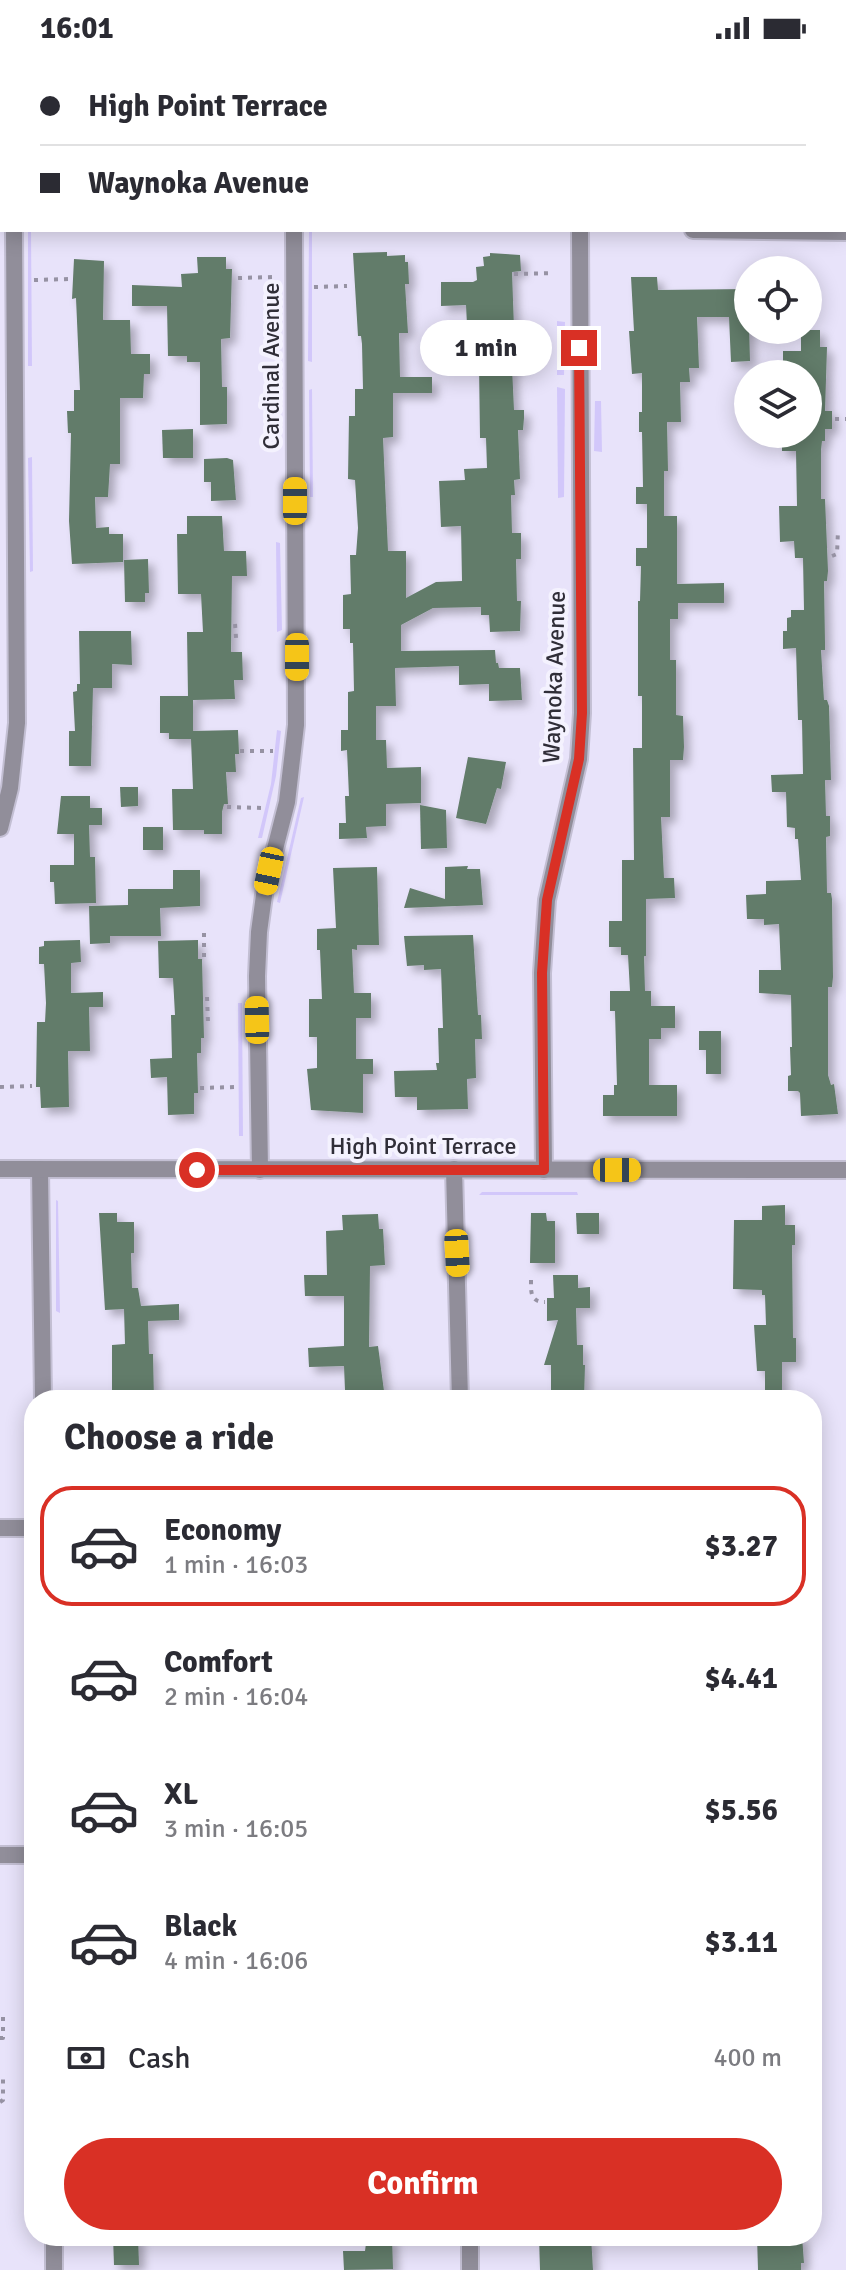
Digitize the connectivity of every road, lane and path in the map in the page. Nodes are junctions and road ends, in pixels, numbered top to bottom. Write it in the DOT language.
graph roads {
  1 [pos="14,232"];
  2 [pos="294,232"];
  3 [pos="580,232"];
  4 [pos="553,273"];
  5 [pos="514,274"];
  6 [pos="273,277"];
  7 [pos="238,278"];
  8 [pos="71,279"];
  9 [pos="34,280"];
  10 [pos="347,286"];
  11 [pos="314,287"];
  12 [pos="835,419"];
  13 [pos="846,419"];
  14 [pos="838,530"];
  15 [pos="832,556"];
  16 [pos="235,624"];
  17 [pos="236,638"];
  18 [pos="240,751"];
  19 [pos="273,751"];
  20 [pos="227,807"];
  21 [pos="263,808"];
  22 [pos="0,828"];
  23 [pos="204,931"];
  24 [pos="204,957"];
  25 [pos="207,997"];
  26 [pos="208,1024"];
  27 [pos="32,1086"];
  28 [pos="0,1087"];
  29 [pos="236,1087"];
  30 [pos="200,1088"];
  31 [pos="0,1169"];
  32 [pos="40,1169"];
  33 [pos="454,1169"];
  34 [pos="260,1170"];
  35 [pos="544,1170"];
  36 [pos="846,1170"];
  37 [pos="531,1280"];
  38 [pos="545,1302"];
  39 [pos="43,1390"];
  40 [pos="460,1390"];
  41 [pos="0,1528"];
  42 [pos="24,1528"];
  43 [pos="0,1855"];
  44 [pos="24,1855"];
  45 [pos="3,2016"];
  46 [pos="0,2038"];
  47 [pos="3,2074"];
  48 [pos="0,2102"];
  49 [pos="54,2246"];
  50 [pos="470,2246"];
  51 [pos="54,2270"];
  52 [pos="470,2270"];
  1 -- 22 [label="street"];
  2 -- 34 [label="street, Cardinal Avenue"];
  3 -- 35 [label="street, Waynoka Avenue"];
  4 -- 5 [label="path"];
  6 -- 7 [label="path"];
  8 -- 9 [label="path"];
  10 -- 11 [label="path"];
  12 -- 13 [label="path"];
  14 -- 15 [label="path"];
  16 -- 17 [label="path"];
  18 -- 19 [label="path"];
  20 -- 21 [label="path"];
  23 -- 24 [label="path"];
  25 -- 26 [label="path"];
  27 -- 28 [label="path"];
  29 -- 30 [label="path"];
  31 -- 32 [label="street, High Point Terrace"];
  32 -- 34 [label="street, High Point Terrace"];
  32 -- 39 [label="street"];
  33 -- 34 [label="street, High Point Terrace"];
  33 -- 35 [label="street, High Point Terrace"];
  33 -- 40 [label="street"];
  35 -- 36 [label="street, High Point Terrace"];
  37 -- 38 [label="path"];
  41 -- 42 [label="street"];
  43 -- 44 [label="street"];
  45 -- 46 [label="path"];
  47 -- 48 [label="path"];
  49 -- 51 [label="street"];
  50 -- 52 [label="street"];
}
